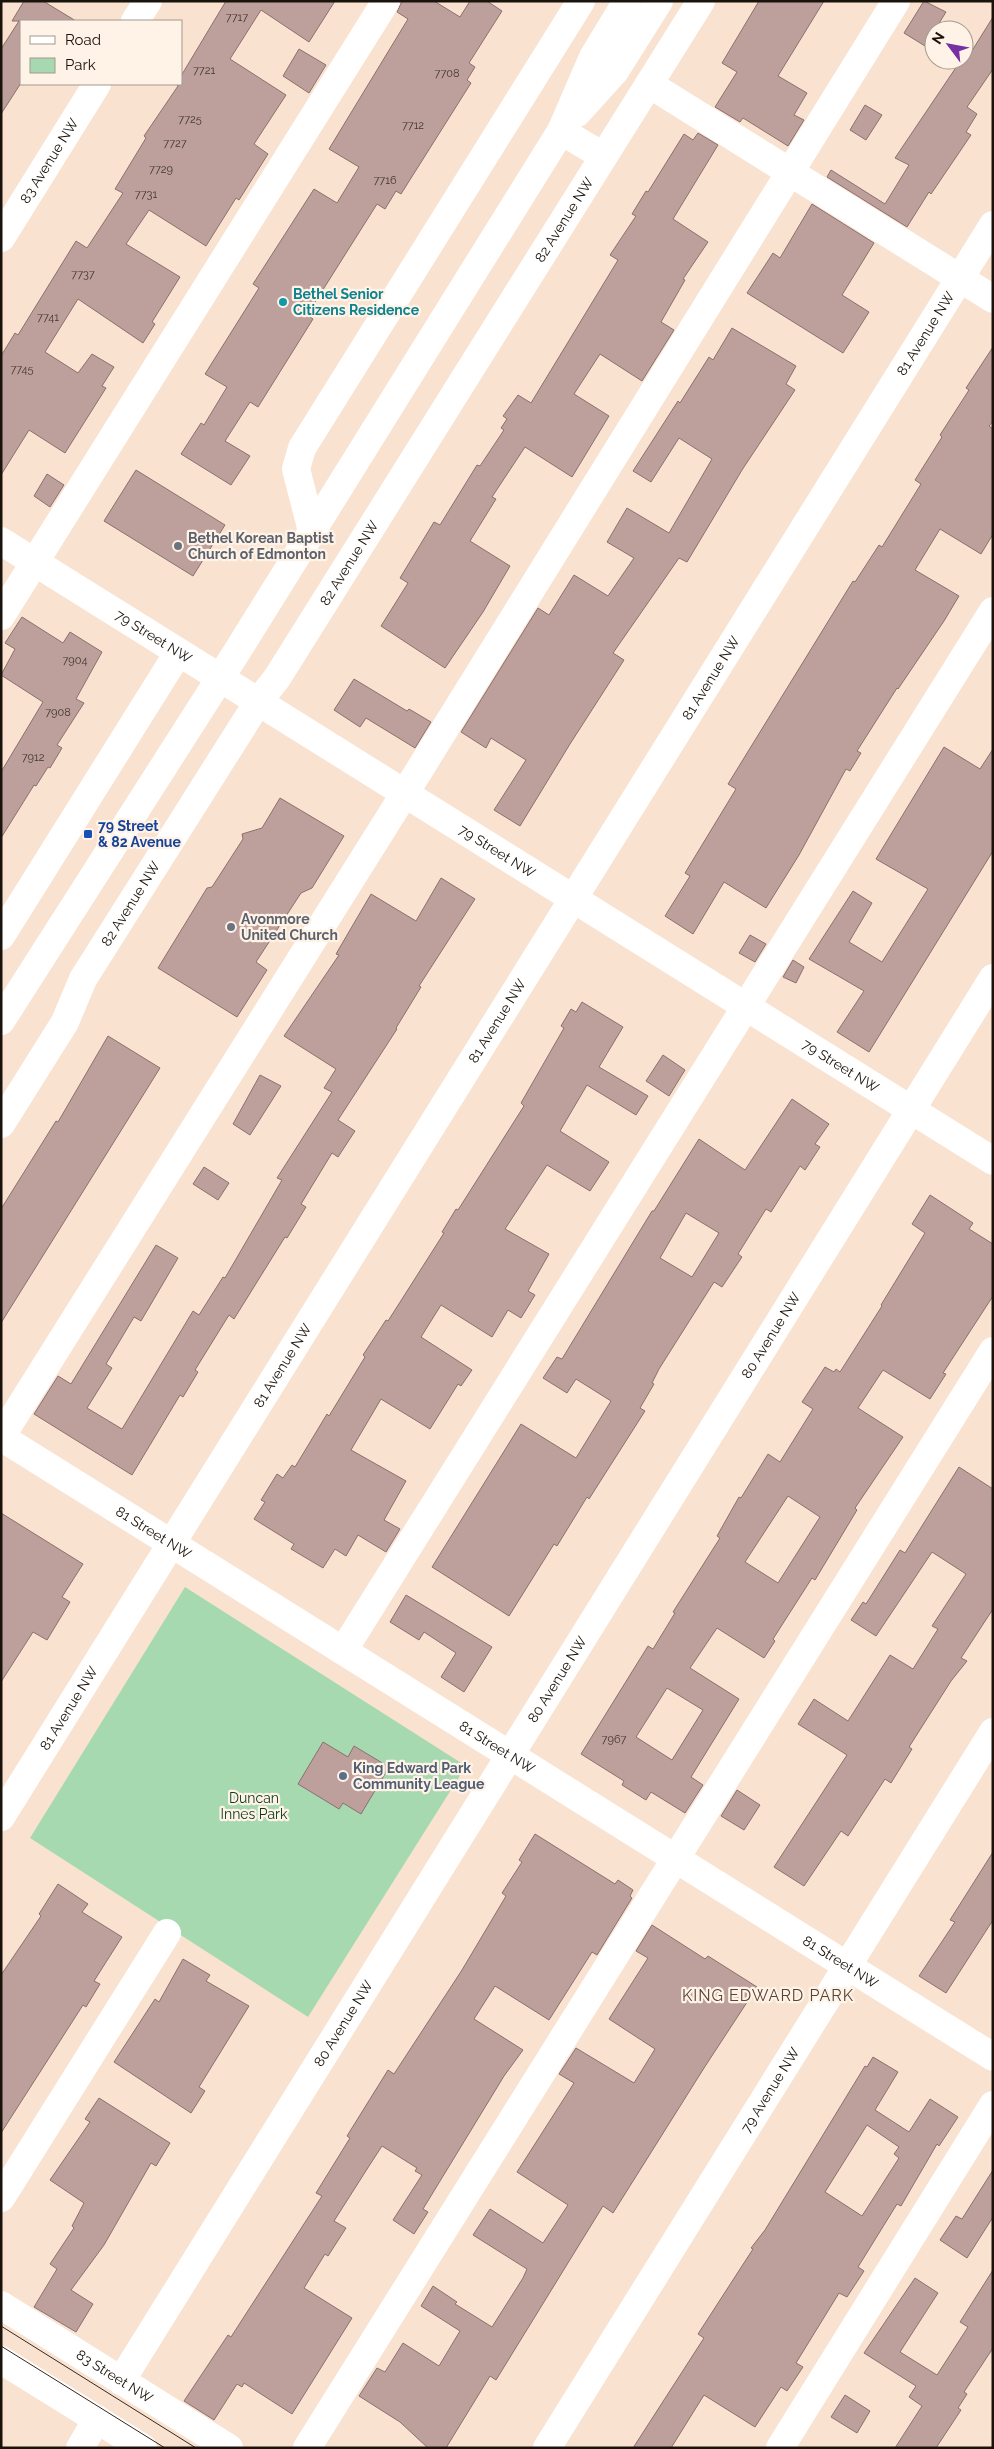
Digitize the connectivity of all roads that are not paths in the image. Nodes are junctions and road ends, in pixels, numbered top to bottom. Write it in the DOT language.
graph roads {
  1 [pos="148,1"];
  2 [pos="386,1"];
  3 [pos="581,1"];
  4 [pos="627,1"];
  5 [pos="659,1"];
  6 [pos="701,1"];
  7 [pos="896,1"];
  8 [pos="136,20"];
  9 [pos="649,84"];
  10 [pos="96,85"];
  11 [pos="561,131"];
  12 [pos="603,156"];
  13 [pos="790,173"];
  14 [pos="993,225"];
  15 [pos="1,238"];
  16 [pos="960,279"];
  17 [pos="993,299"];
  18 [pos="312,531"];
  19 [pos="1,542"];
  20 [pos="35,562"];
  21 [pos="993,611"];
  22 [pos="1,616"];
  23 [pos="178,653"];
  24 [pos="220,678"];
  25 [pos="258,702"];
  26 [pos="405,793"];
  27 [pos="574,898"];
  28 [pos="1,936"];
  29 [pos="993,978"];
  30 [pos="745,1007"];
  31 [pos="1,1022"];
  32 [pos="911,1109"];
  33 [pos="1,1124"];
  34 [pos="993,1161"];
  35 [pos="993,1351"];
  36 [pos="1,1437"];
  37 [pos="172,1544"];
  38 [pos="343,1650"];
  39 [pos="993,1732"];
  40 [pos="510,1755"];
  41 [pos="1,1818"];
  42 [pos="675,1858"];
  43 [pos="167,1933"];
  44 [pos="847,1965"];
  45 [pos="993,2057"];
  46 [pos="993,2105"];
  47 [pos="1,2198"];
  48 [pos="1,2305"];
  49 [pos="1,2360"];
  50 [pos="121,2381"];
  51 [pos="97,2420"];
  52 [pos="80,2448"];
  53 [pos="143,2448"];
  54 [pos="229,2448"];
  55 [pos="307,2448"];
  56 [pos="547,2448"];
  57 [pos="780,2448"];
  1 -- 8 [label="street"];
  2 -- 20 [label="street"];
  3 -- 18 [label="street"];
  4 -- 11 [label="street"];
  5 -- 11 [label="street"];
  6 -- 9 [label="street, 82 Avenue NW"];
  7 -- 13 [label="street"];
  9 -- 12 [label="street, 82 Avenue NW"];
  9 -- 13 [label="street"];
  10 -- 15 [label="street, 83 Avenue NW"];
  11 -- 12 [label="street"];
  11 -- 18 [label="street"];
  12 -- 25 [label="street, 82 Avenue NW"];
  13 -- 16 [label="street"];
  13 -- 26 [label="street"];
  14 -- 16 [label="street, 81 Avenue NW"];
  16 -- 17 [label="street"];
  16 -- 27 [label="street, 81 Avenue NW"];
  18 -- 24 [label="street"];
  19 -- 20 [label="street, 79 Street NW"];
  20 -- 22 [label="street"];
  20 -- 23 [label="street, 79 Street NW"];
  21 -- 30 [label="street"];
  23 -- 24 [label="street, 79 Street NW"];
  23 -- 28 [label="street"];
  24 -- 25 [label="street, 79 Street NW"];
  24 -- 31 [label="street"];
  25 -- 26 [label="street, 79 Street NW"];
  25 -- 33 [label="street, 82 Avenue NW"];
  26 -- 27 [label="street, 79 Street NW"];
  26 -- 36 [label="street"];
  27 -- 30 [label="street, 79 Street NW"];
  27 -- 37 [label="street, 81 Avenue NW"];
  29 -- 32 [label="street, 80 Avenue NW"];
  30 -- 32 [label="street, 79 Street NW"];
  30 -- 38 [label="street"];
  32 -- 34 [label="street, 79 Street NW"];
  32 -- 40 [label="street, 80 Avenue NW"];
  35 -- 42 [label="street"];
  36 -- 37 [label="street, 81 Street NW"];
  37 -- 38 [label="street, 81 Street NW"];
  37 -- 41 [label="street, 81 Avenue NW"];
  38 -- 40 [label="street, 81 Street NW"];
  39 -- 44 [label="street, 79 Avenue NW"];
  40 -- 42 [label="street, 81 Street NW"];
  40 -- 50 [label="street, 80 Avenue NW"];
  42 -- 44 [label="street, 81 Street NW"];
  42 -- 55 [label="street"];
  43 -- 47 [label="street"];
  44 -- 45 [label="street, 81 Street NW"];
  44 -- 56 [label="street, 79 Avenue NW"];
  46 -- 57 [label="street"];
  48 -- 50 [label="street, 83 Street NW"];
  49 -- 51 [label="street"];
  50 -- 54 [label="street, 83 Street NW"];
  51 -- 52 [label="street"];
  51 -- 53 [label="street"];
}
